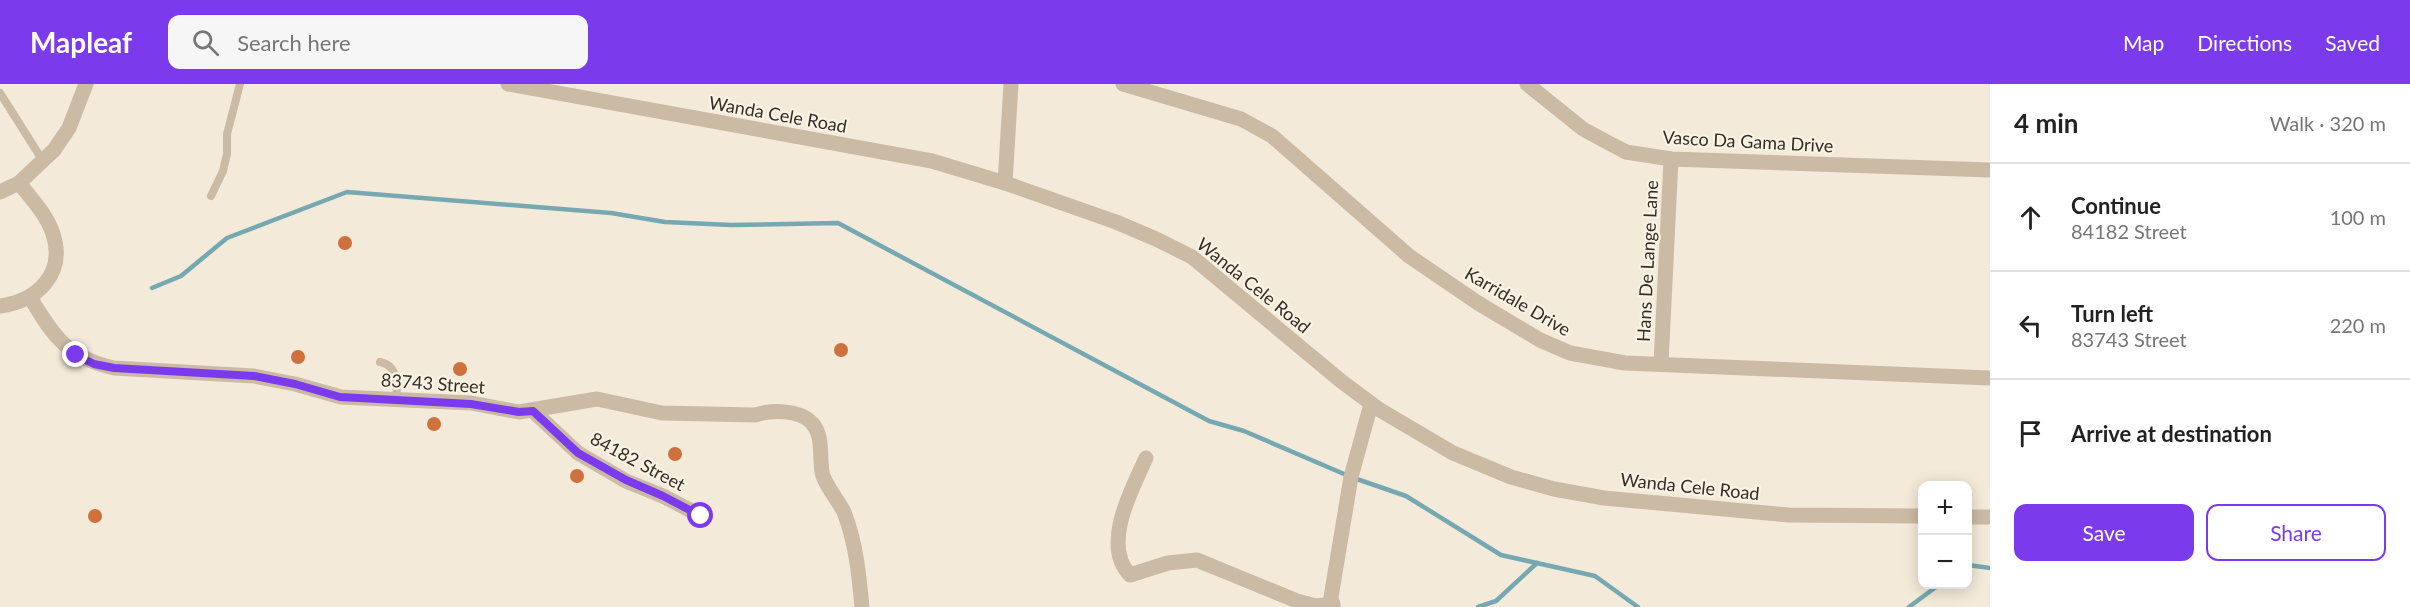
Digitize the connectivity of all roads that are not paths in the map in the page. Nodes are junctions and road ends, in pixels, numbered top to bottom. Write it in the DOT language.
graph roads {
  1 [pos="86,84"];
  2 [pos="240,84"];
  3 [pos="508,84"];
  4 [pos="1011,84"];
  5 [pos="1123,84"];
  6 [pos="1527,84"];
  7 [pos="0,93"];
  8 [pos="1671,159"];
  9 [pos="43,161"];
  10 [pos="1990,170"];
  11 [pos="19,183"];
  12 [pos="1005,183"];
  13 [pos="0,192"];
  14 [pos="211,196"];
  15 [pos="30,297"];
  16 [pos="0,306"];
  17 [pos="380,362"];
  18 [pos="1661,364"];
  19 [pos="1990,378"];
  20 [pos="397,399"];
  21 [pos="1371,404"];
  22 [pos="533,411"];
  23 [pos="1146,458"];
  24 [pos="701,516"];
  25 [pos="1918,516"];
  26 [pos="1972,517"];
  27 [pos="1990,517"];
  28 [pos="1333,606"];
  29 [pos="862,607"];
  1 -- 9 [label="street"];
  2 -- 14 [label="lane"];
  3 -- 12 [label="street, Wanda Cele Road"];
  4 -- 12 [label="street"];
  5 -- 18 [label="street, Karridale Drive"];
  6 -- 8 [label="street, Vasco Da Gama Drive"];
  7 -- 9 [label="lane"];
  8 -- 10 [label="street, Vasco Da Gama Drive"];
  8 -- 18 [label="street, Hans De Lange Lane"];
  9 -- 11 [label="street"];
  11 -- 13 [label="street"];
  11 -- 15 [label="street"];
  12 -- 21 [label="street, Wanda Cele Road"];
  15 -- 16 [label="street"];
  15 -- 20 [label="street, 83743 Street"];
  17 -- 20 [label="lane"];
  18 -- 19 [label="street, Karridale Drive"];
  20 -- 22 [label="street, 83743 Street"];
  21 -- 25 [label="street, Wanda Cele Road"];
  21 -- 28 [label="street"];
  22 -- 24 [label="street, 84182 Street"];
  22 -- 29 [label="street, 83743 Street"];
  23 -- 28 [label="street"];
  26 -- 27 [label="street"];
}
